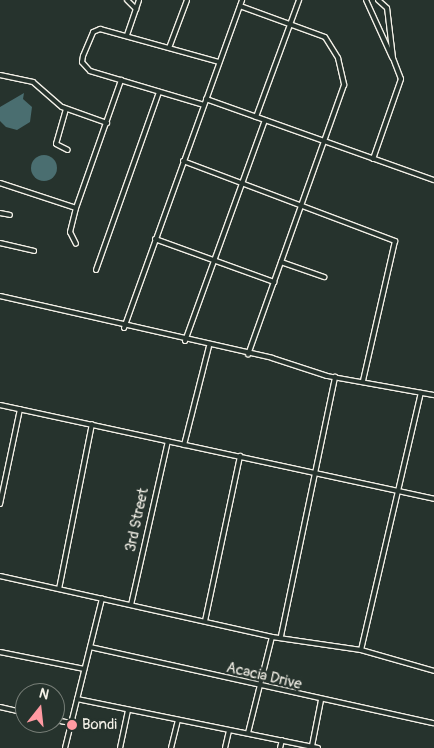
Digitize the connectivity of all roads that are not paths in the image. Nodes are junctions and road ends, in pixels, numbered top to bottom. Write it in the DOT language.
graph roads {
  1 [pos="127,0"];
  2 [pos="139,0"];
  3 [pos="188,0"];
  4 [pos="242,0"];
  5 [pos="300,0"];
  6 [pos="366,0"];
  7 [pos="378,0"];
  8 [pos="240,6"];
  9 [pos="136,10"];
  10 [pos="290,26"];
  11 [pos="127,35"];
  12 [pos="169,48"];
  13 [pos="393,60"];
  14 [pos="219,62"];
  15 [pos="0,74"];
  16 [pos="121,80"];
  17 [pos="159,92"];
  18 [pos="206,99"];
  19 [pos="204,105"];
  20 [pos="66,109"];
  21 [pos="256,117"];
  22 [pos="265,120"];
  23 [pos="107,123"];
  24 [pos="324,143"];
  25 [pos="68,150"];
  26 [pos="373,160"];
  27 [pos="183,161"];
  28 [pos="434,178"];
  29 [pos="0,183"];
  30 [pos="242,183"];
  31 [pos="303,203"];
  32 [pos="76,208"];
  33 [pos="0,212"];
  34 [pos="10,215"];
  35 [pos="155,239"];
  36 [pos="0,242"];
  37 [pos="76,244"];
  38 [pos="34,251"];
  39 [pos="214,259"];
  40 [pos="281,262"];
  41 [pos="96,270"];
  42 [pos="324,277"];
  43 [pos="274,282"];
  44 [pos="0,296"];
  45 [pos="124,328"];
  46 [pos="185,341"];
  47 [pos="210,346"];
  48 [pos="248,354"];
  49 [pos="336,377"];
  50 [pos="364,381"];
  51 [pos="421,393"];
  52 [pos="434,395"];
  53 [pos="0,405"];
  54 [pos="20,409"];
  55 [pos="92,424"];
  56 [pos="168,441"];
  57 [pos="184,445"];
  58 [pos="240,456"];
  59 [pos="317,473"];
  60 [pos="398,492"];
  61 [pos="434,499"];
  62 [pos="0,504"];
  63 [pos="0,576"];
  64 [pos="59,589"];
  65 [pos="102,599"];
  66 [pos="131,605"];
  67 [pos="205,621"];
  68 [pos="281,636"];
  69 [pos="272,637"];
  70 [pos="90,647"];
  71 [pos="361,650"];
  72 [pos="0,652"];
  73 [pos="84,669"];
  74 [pos="434,671"];
  75 [pos="259,687"];
  76 [pos="77,699"];
  77 [pos="320,700"];
  78 [pos="0,707"];
  79 [pos="128,710"];
  80 [pos="15,711"];
  81 [pos="178,720"];
  82 [pos="65,722"];
  83 [pos="71,723"];
  84 [pos="434,724"];
  85 [pos="229,731"];
  86 [pos="248,733"];
  87 [pos="282,740"];
  88 [pos="312,746"];
  89 [pos="65,748"];
  90 [pos="120,748"];
  91 [pos="171,748"];
  92 [pos="225,748"];
  93 [pos="280,748"];
  94 [pos="318,748"];
  1 -- 9 [label="street"];
  2 -- 9 [label="street"];
  3 -- 12 [label="street"];
  4 -- 8 [label="street"];
  5 -- 10 [label="street"];
  6 -- 13 [label="street"];
  7 -- 13 [label="street"];
  8 -- 10 [label="street"];
  8 -- 14 [label="street"];
  9 -- 11 [label="street"];
  10 -- 21 [label="street"];
  10 -- 24 [label="street"];
  11 -- 12 [label="street"];
  11 -- 16 [label="street"];
  12 -- 14 [label="street"];
  13 -- 26 [label="street"];
  14 -- 18 [label="street"];
  15 -- 20 [label="street"];
  16 -- 17 [label="street"];
  16 -- 23 [label="street"];
  17 -- 19 [label="street"];
  17 -- 41 [label="street"];
  18 -- 19 [label="street"];
  18 -- 21 [label="street"];
  19 -- 27 [label="street"];
  20 -- 23 [label="street"];
  20 -- 25 [label="street"];
  21 -- 22 [label="street"];
  22 -- 24 [label="street"];
  22 -- 30 [label="street"];
  23 -- 32 [label="street"];
  24 -- 26 [label="street"];
  24 -- 31 [label="street"];
  26 -- 28 [label="street"];
  27 -- 30 [label="street"];
  27 -- 35 [label="street"];
  29 -- 32 [label="street"];
  30 -- 31 [label="street"];
  30 -- 39 [label="street"];
  31 -- 40 [label="street"];
  31 -- 50 [label="street"];
  32 -- 37 [label="street"];
  33 -- 34 [label="street"];
  35 -- 39 [label="street"];
  35 -- 45 [label="street"];
  36 -- 38 [label="street"];
  39 -- 43 [label="street"];
  39 -- 46 [label="street"];
  40 -- 42 [label="street"];
  40 -- 43 [label="street"];
  43 -- 48 [label="street"];
  44 -- 45 [label="street"];
  45 -- 46 [label="street"];
  46 -- 47 [label="street"];
  47 -- 48 [label="street"];
  47 -- 57 [label="street"];
  48 -- 49 [label="street"];
  49 -- 50 [label="street"];
  49 -- 59 [label="street"];
  50 -- 51 [label="street"];
  51 -- 52 [label="street"];
  51 -- 60 [label="street"];
  53 -- 54 [label="street"];
  54 -- 55 [label="street"];
  54 -- 62 [label="street"];
  55 -- 56 [label="street"];
  55 -- 64 [label="street"];
  56 -- 57 [label="street"];
  56 -- 66 [label="street, 3rd Street"];
  57 -- 58 [label="street"];
  58 -- 59 [label="street"];
  58 -- 67 [label="street"];
  59 -- 60 [label="street"];
  59 -- 68 [label="street"];
  60 -- 61 [label="street"];
  60 -- 71 [label="street"];
  63 -- 64 [label="street"];
  64 -- 65 [label="street"];
  65 -- 66 [label="street"];
  65 -- 70 [label="street"];
  66 -- 67 [label="street"];
  67 -- 69 [label="street"];
  68 -- 69 [label="street"];
  68 -- 71 [label="street"];
  69 -- 75 [label="street"];
  70 -- 73 [label="street"];
  70 -- 75 [label="street, Acacia Drive"];
  71 -- 74 [label="street"];
  72 -- 73 [label="street"];
  73 -- 76 [label="street"];
  75 -- 77 [label="street, Acacia Drive"];
  75 -- 86 [label="street"];
  76 -- 79 [label="street"];
  76 -- 83 [label="street"];
  77 -- 84 [label="street, Acacia Drive"];
  77 -- 88 [label="street"];
  78 -- 80 [label="street"];
  79 -- 81 [label="street"];
  79 -- 90 [label="street"];
  81 -- 85 [label="street"];
  81 -- 91 [label="street"];
  82 -- 83 [label="street"];
  83 -- 89 [label="street"];
  85 -- 86 [label="street"];
  85 -- 92 [label="street"];
  86 -- 87 [label="street"];
  87 -- 88 [label="street"];
  87 -- 93 [label="street"];
  88 -- 94 [label="street"];
}
